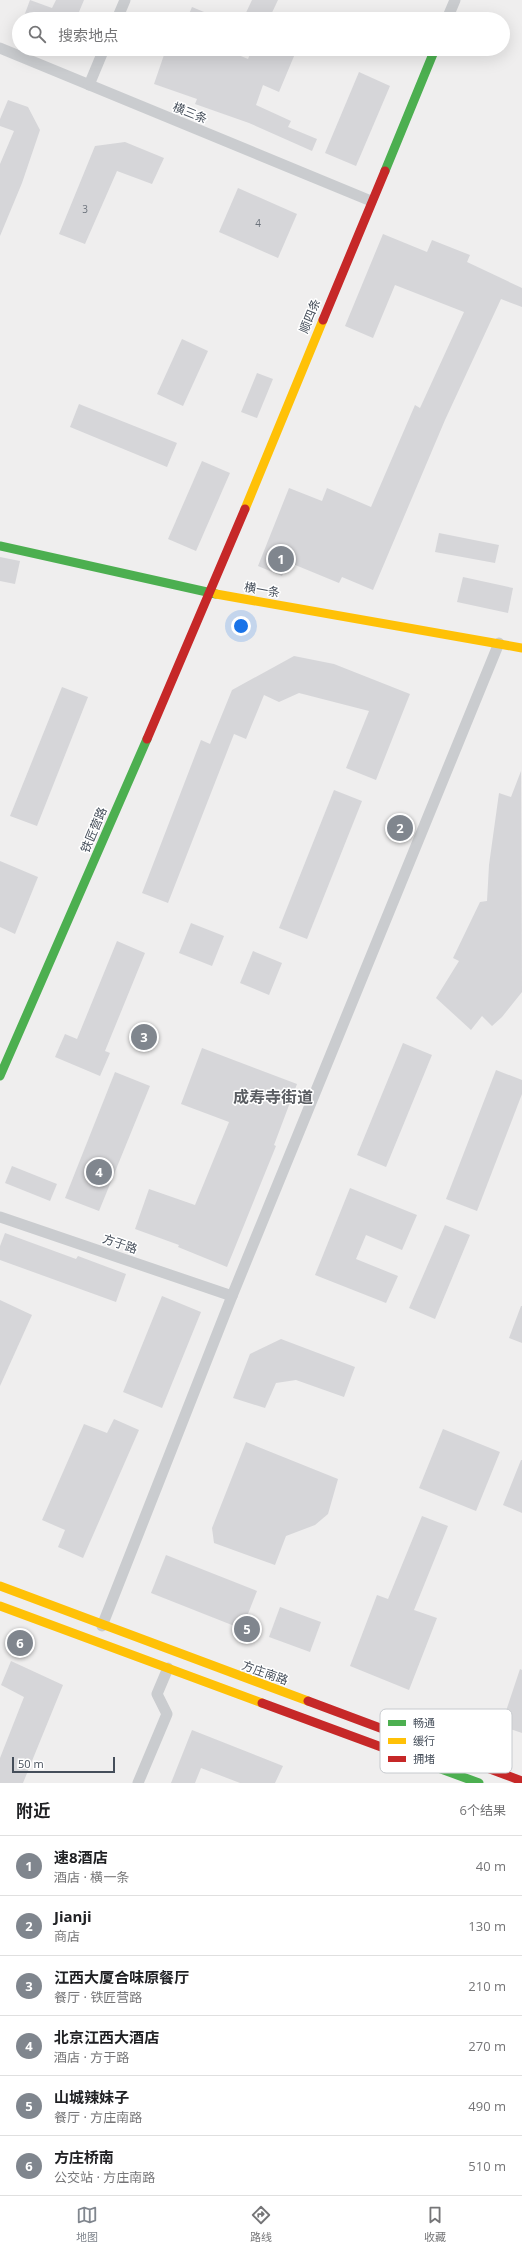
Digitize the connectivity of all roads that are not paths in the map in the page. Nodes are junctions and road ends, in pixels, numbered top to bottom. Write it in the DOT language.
graph roads {
  1 [pos="125,0"];
  2 [pos="455,0"];
  3 [pos="120,12"];
  4 [pos="450,12"];
  5 [pos="0,48"];
  6 [pos="12,53"];
  7 [pos="19,56"];
  8 [pos="101,56"];
  9 [pos="431,56"];
  10 [pos="89,85"];
  11 [pos="371,201"];
  12 [pos="0,546"];
  13 [pos="210,593"];
  14 [pos="499,644"];
  15 [pos="522,648"];
  16 [pos="0,1076"];
  17 [pos="0,1217"];
  18 [pos="232,1296"];
  19 [pos="0,1586"];
  20 [pos="0,1606"];
  21 [pos="102,1626"];
  22 [pos="168,1668"];
  23 [pos="380,1729"];
  24 [pos="380,1750"];
  25 [pos="440,1773"];
  26 [pos="500,1773"];
  27 [pos="456,1779"];
  28 [pos="522,1781"];
  29 [pos="138,1783"];
  30 [pos="479,1783"];
  1 -- 3 [label="street"];
  2 -- 4 [label="street"];
  5 -- 6 [label="street, 横三条"];
  7 -- 10 [label="street, 横三条"];
  8 -- 10 [label="street"];
  9 -- 11 [label="street, 顺四条"];
  10 -- 11 [label="street, 横三条"];
  11 -- 13 [label="street, 顺四条"];
  12 -- 13 [label="street, 横一条"];
  13 -- 14 [label="street, 横一条"];
  13 -- 16 [label="street, 铁匠营路"];
  14 -- 15 [label="street, 横一条"];
  14 -- 18 [label="street"];
  17 -- 18 [label="street, 方于路"];
  18 -- 21 [label="street"];
  19 -- 21 [label="street, 方庄南路"];
  20 -- 22 [label="street"];
  21 -- 23 [label="street, 方庄南路"];
  22 -- 24 [label="street"];
  22 -- 29 [label="street"];
  25 -- 27 [label="street"];
  26 -- 28 [label="street, 方庄南路"];
  27 -- 30 [label="street"];
}
